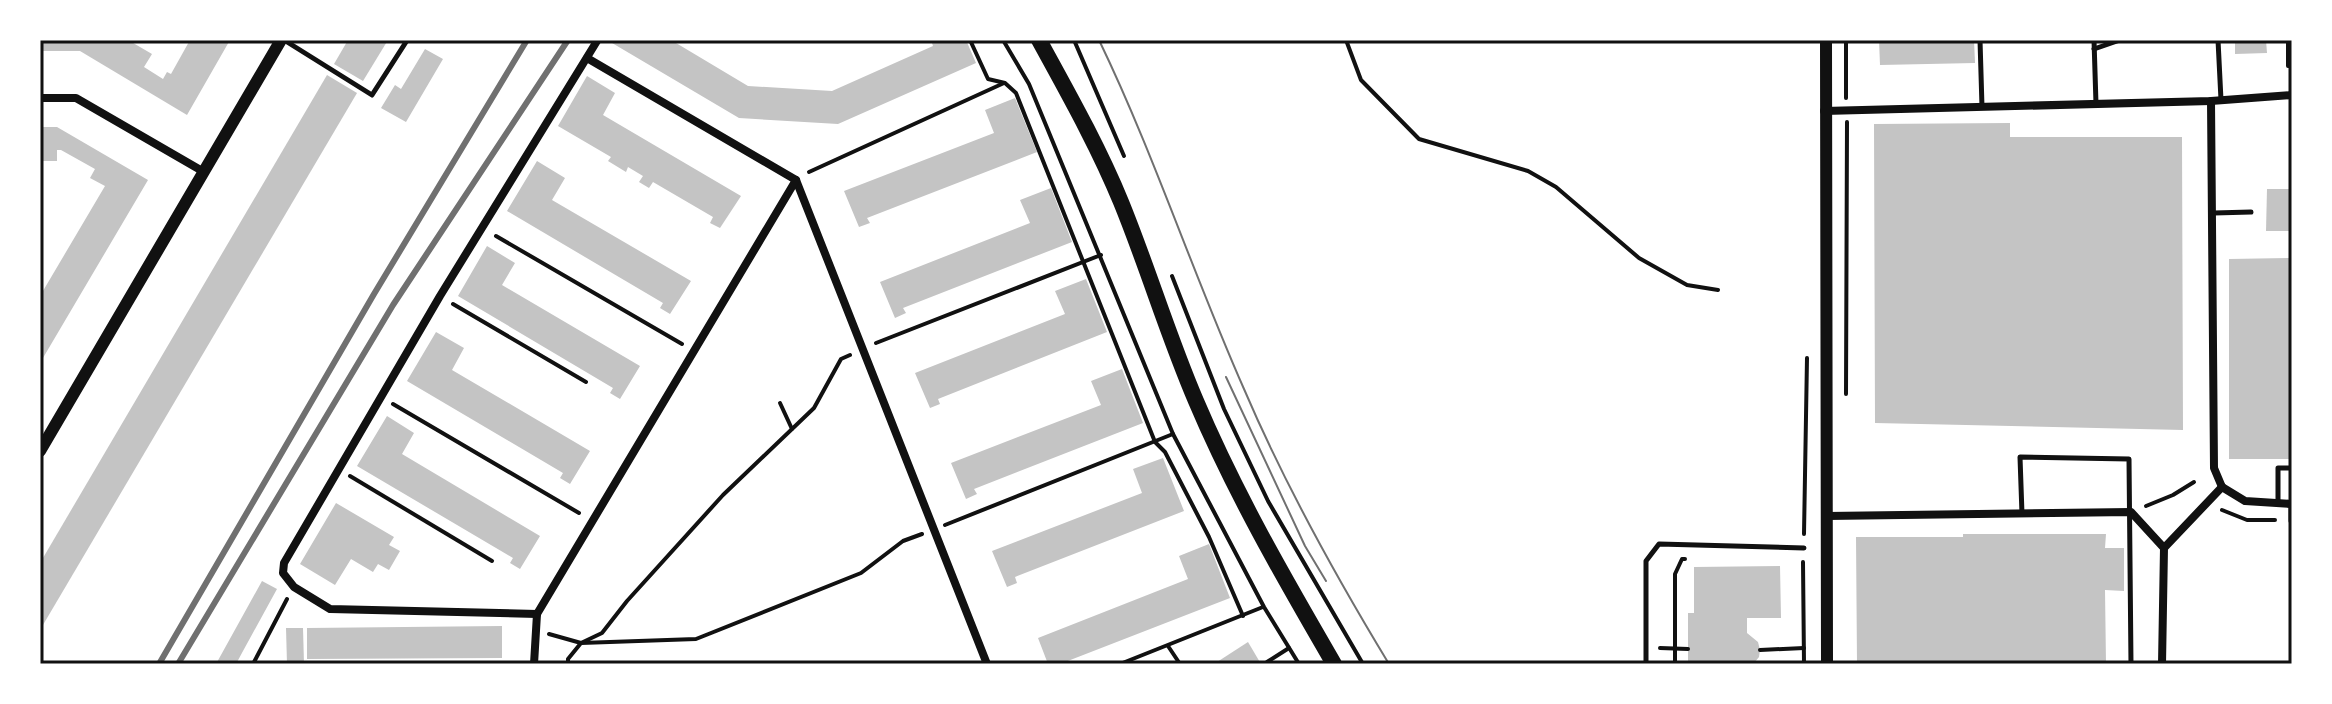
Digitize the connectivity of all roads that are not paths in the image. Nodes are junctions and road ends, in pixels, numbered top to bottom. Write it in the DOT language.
graph roads {
  1 [pos="283,40"];
  2 [pos="1039,40"];
  3 [pos="1826,40"];
  4 [pos="1980,40"];
  5 [pos="2094,40"];
  6 [pos="2120,40"];
  7 [pos="2218,40"];
  8 [pos="597,41"];
  9 [pos="406,42"];
  10 [pos="2094,49"];
  11 [pos="587,58"];
  12 [pos="2292,95"];
  13 [pos="40,98"];
  14 [pos="2216,100"];
  15 [pos="2096,104"];
  16 [pos="1982,107"];
  17 [pos="1824,111"];
  18 [pos="204,172"];
  19 [pos="796,180"];
  20 [pos="2251,212"];
  21 [pos="2214,213"];
  22 [pos="41,446"];
  23 [pos="2292,468"];
  24 [pos="2222,487"];
  25 [pos="2278,504"];
  26 [pos="2292,504"];
  27 [pos="2131,512"];
  28 [pos="2022,514"];
  29 [pos="1827,516"];
  30 [pos="2291,521"];
  31 [pos="1804,548"];
  32 [pos="2164,548"];
  33 [pos="537,614"];
  34 [pos="534,664"];
  35 [pos="987,664"];
  36 [pos="1334,664"];
  37 [pos="1646,664"];
  38 [pos="1827,664"];
  39 [pos="2131,664"];
  40 [pos="2162,664"];
  1 -- 9 [label="lane"];
  1 -- 18 [label="street"];
  2 -- 36 [label="main road"];
  3 -- 17 [label="street"];
  4 -- 16 [label="lane"];
  5 -- 10 [label="lane"];
  6 -- 10 [label="lane"];
  7 -- 14 [label="lane"];
  8 -- 11 [label="street"];
  10 -- 15 [label="lane"];
  11 -- 19 [label="street"];
  11 -- 33 [label="street"];
  12 -- 14 [label="street"];
  13 -- 18 [label="street"];
  14 -- 15 [label="street"];
  14 -- 21 [label="street"];
  15 -- 16 [label="street"];
  16 -- 17 [label="street"];
  17 -- 29 [label="street"];
  18 -- 22 [label="street"];
  19 -- 33 [label="street"];
  19 -- 35 [label="street"];
  20 -- 21 [label="lane"];
  21 -- 24 [label="street"];
  23 -- 25 [label="lane"];
  24 -- 25 [label="street"];
  24 -- 32 [label="street"];
  25 -- 26 [label="street"];
  26 -- 30 [label="lane"];
  27 -- 28 [label="street"];
  27 -- 28 [label="lane"];
  27 -- 32 [label="street"];
  27 -- 39 [label="lane"];
  28 -- 29 [label="street"];
  29 -- 38 [label="street"];
  31 -- 37 [label="lane"];
  32 -- 40 [label="street"];
  33 -- 34 [label="street"];
}
